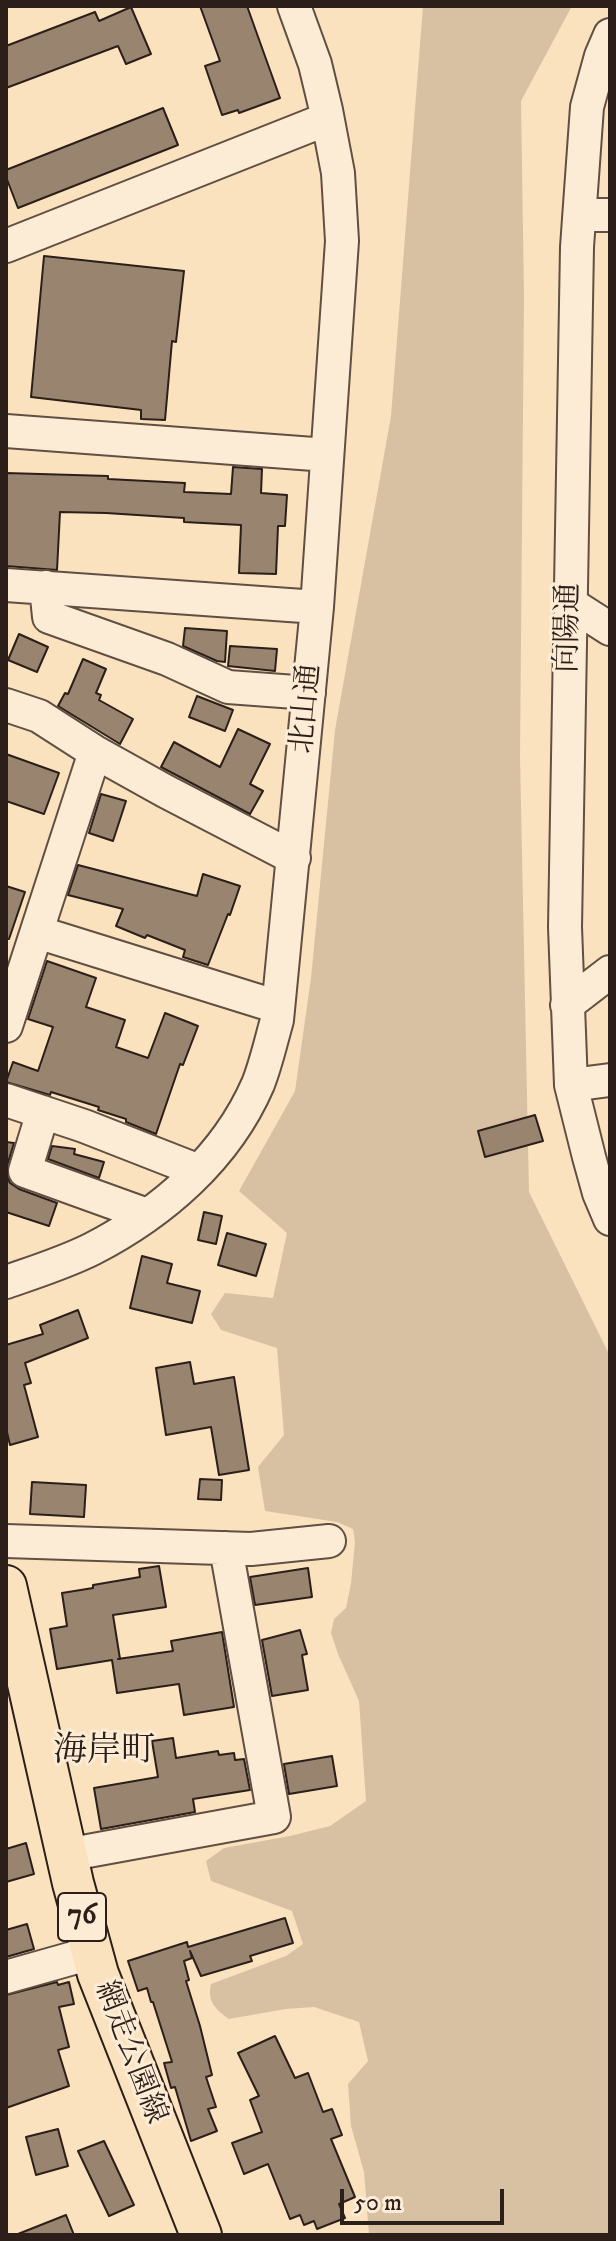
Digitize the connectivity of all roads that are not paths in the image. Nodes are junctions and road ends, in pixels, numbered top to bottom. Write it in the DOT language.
graph roads {
  1 [pos="294,6"];
  2 [pos="610,35"];
  3 [pos="327,119"];
  4 [pos="595,215"];
  5 [pos="6,246"];
  6 [pos="6,431"];
  7 [pos="327,455"];
  8 [pos="6,585"];
  9 [pos="46,587"];
  10 [pos="571,604"];
  11 [pos="317,607"];
  12 [pos="610,629"];
  13 [pos="309,693"];
  14 [pos="6,705"];
  15 [pos="95,752"];
  16 [pos="294,858"];
  17 [pos="37,932"];
  18 [pos="610,972"];
  19 [pos="567,1005"];
  20 [pos="278,1007"];
  21 [pos="6,1026"];
  22 [pos="610,1080"];
  23 [pos="571,1085"];
  24 [pos="6,1100"];
  25 [pos="43,1112"];
  26 [pos="199,1171"];
  27 [pos="147,1215"];
  28 [pos="610,1219"];
  29 [pos="6,1282"];
  30 [pos="6,1541"];
  31 [pos="329,1541"];
  32 [pos="226,1548"];
  33 [pos="6,1586"];
  34 [pos="66,1855"];
  35 [pos="91,1953"];
  36 [pos="6,1977"];
  37 [pos="201,2235"];
  1 -- 3 [label="street, 北山通"];
  2 -- 4 [label="street, 向陽通"];
  3 -- 5 [label="street"];
  3 -- 7 [label="street, 北山通"];
  4 -- 10 [label="street, 向陽通"];
  6 -- 7 [label="street"];
  7 -- 11 [label="street, 北山通"];
  8 -- 9 [label="street"];
  9 -- 11 [label="street"];
  9 -- 13 [label="street"];
  10 -- 12 [label="street"];
  10 -- 19 [label="street, 向陽通"];
  11 -- 13 [label="street, 北山通"];
  13 -- 16 [label="street, 北山通"];
  14 -- 15 [label="street"];
  15 -- 16 [label="street"];
  15 -- 17 [label="street"];
  16 -- 20 [label="street, 北山通"];
  17 -- 20 [label="street"];
  17 -- 21 [label="street"];
  18 -- 19 [label="street"];
  19 -- 23 [label="street, 向陽通"];
  20 -- 26 [label="street, 北山通"];
  22 -- 23 [label="street"];
  23 -- 28 [label="street, 向陽通"];
  24 -- 25 [label="street"];
  25 -- 26 [label="street"];
  25 -- 27 [label="street"];
  26 -- 27 [label="street, 北山通"];
  27 -- 29 [label="street, 北山通"];
  30 -- 32 [label="street"];
  31 -- 32 [label="street"];
  32 -- 34 [label="street"];
  33 -- 34 [label="main road, 網走公園線 / 76"];
  34 -- 35 [label="main road, 網走公園線 / 76"];
  35 -- 36 [label="street"];
  35 -- 37 [label="main road, 網走公園線 / 76"];
}
